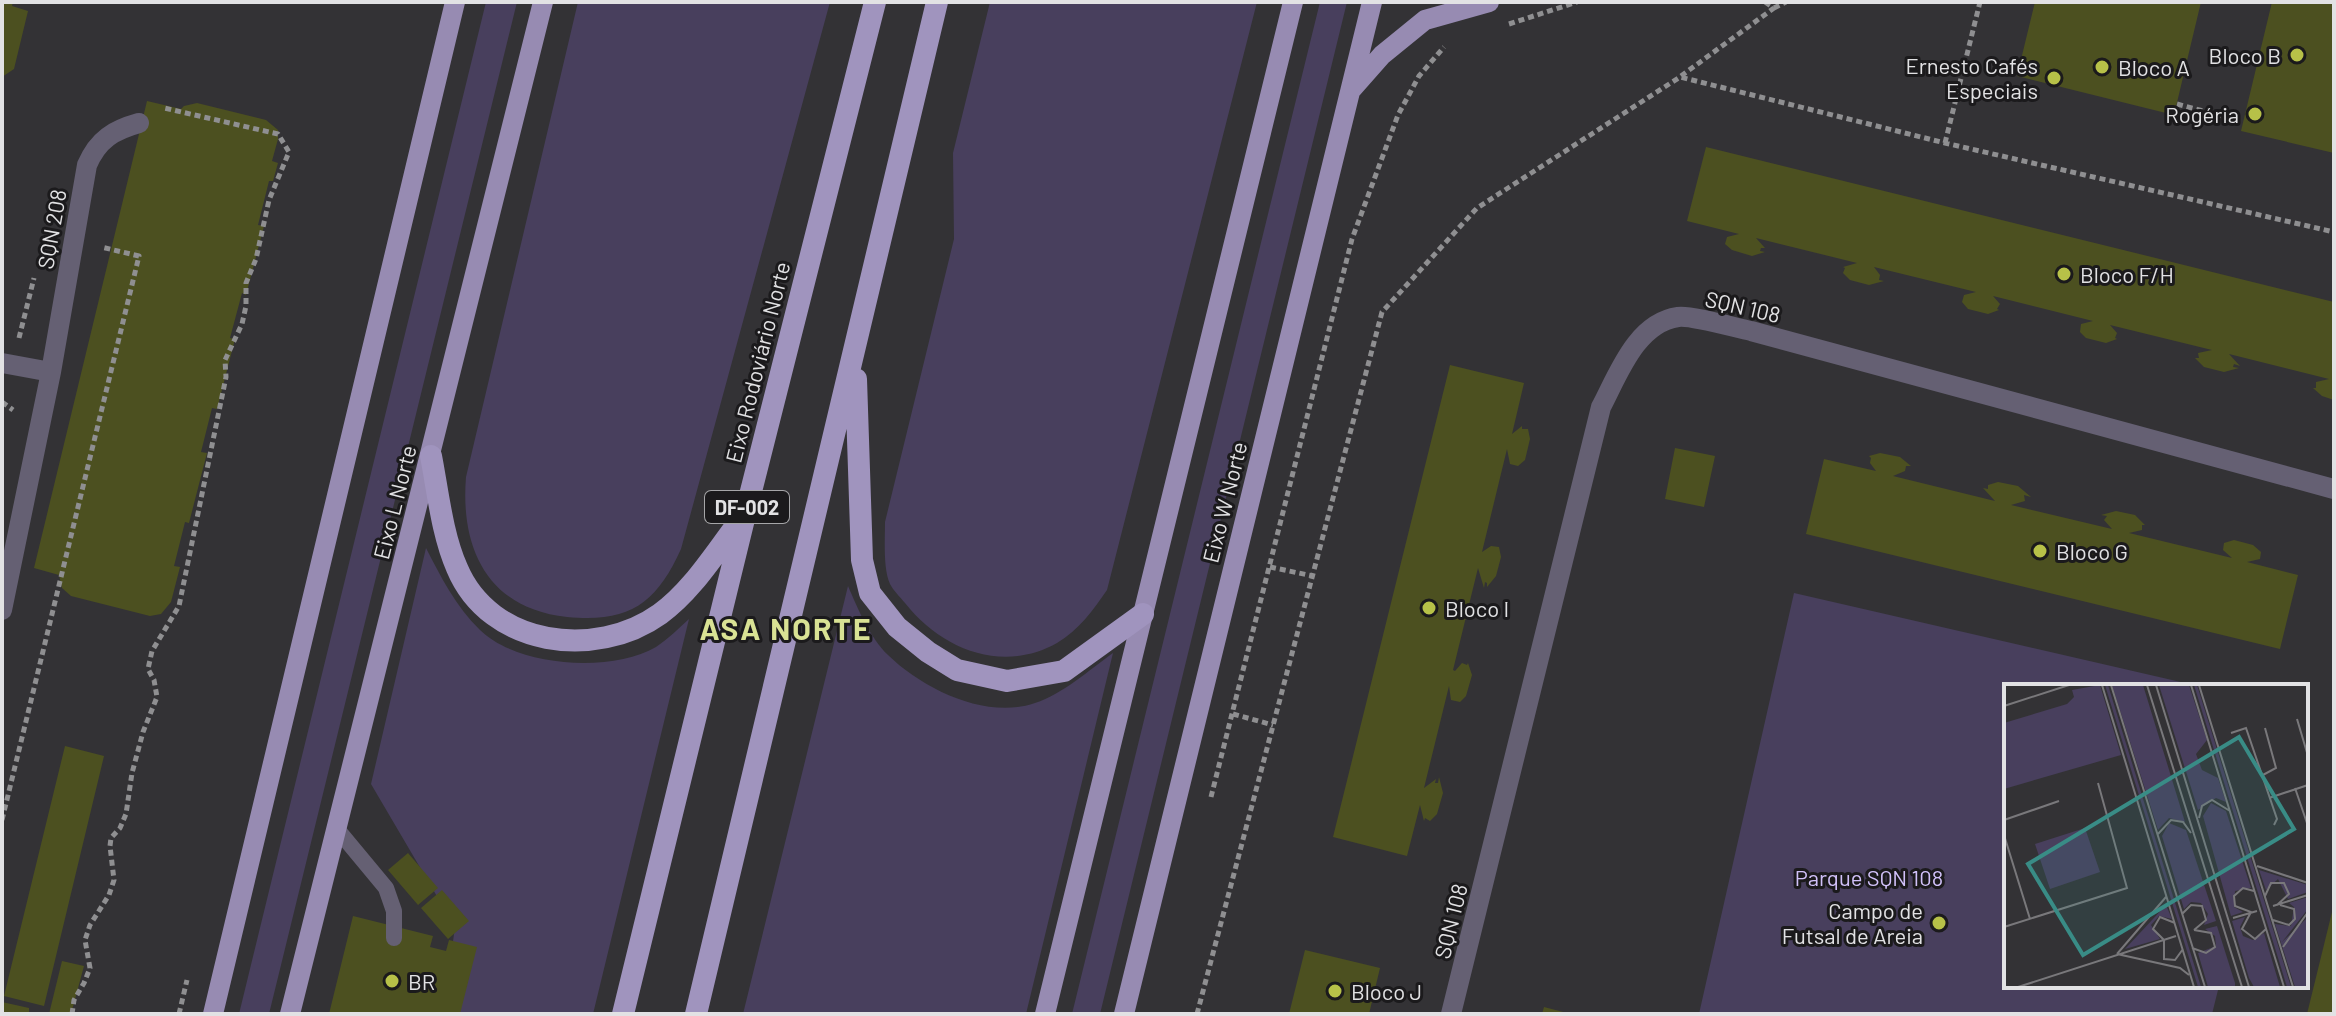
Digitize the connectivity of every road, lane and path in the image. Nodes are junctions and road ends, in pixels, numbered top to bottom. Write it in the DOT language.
graph roads {
  1 [pos="455,2"];
  2 [pos="543,2"];
  3 [pos="875,2"];
  4 [pos="937,2"];
  5 [pos="1293,2"];
  6 [pos="1372,2"];
  7 [pos="1489,2"];
  8 [pos="1577,2"];
  9 [pos="1765,2"];
  10 [pos="1786,2"];
  11 [pos="1980,2"];
  12 [pos="1774,8"];
  13 [pos="1504,26"];
  14 [pos="1445,45"];
  15 [pos="1680,77"];
  16 [pos="1349,92"];
  17 [pos="2177,104"];
  18 [pos="2233,119"];
  19 [pos="139,123"];
  20 [pos="1945,143"];
  21 [pos="74,240"];
  22 [pos="854,348"];
  23 [pos="2,363"];
  24 [pos="51,372"];
  25 [pos="431,456"];
  26 [pos="2334,489"];
  27 [pos="745,515"];
  28 [pos="1270,567"];
  29 [pos="1313,576"];
  30 [pos="3,597"];
  31 [pos="1143,614"];
  32 [pos="1233,714"];
  33 [pos="1273,725"];
  34 [pos="1209,804"];
  35 [pos="2,820"];
  36 [pos="337,829"];
  37 [pos="394,938"];
  38 [pos="72,1014"];
  39 [pos="213,1014"];
  40 [pos="290,1014"];
  41 [pos="623,1014"];
  42 [pos="696,1014"];
  43 [pos="1045,1014"];
  44 [pos="1124,1014"];
  45 [pos="1451,1014"];
  1 -- 39 [label="main road"];
  2 -- 25 [label="main road, Eixo L Norte"];
  3 -- 27 [label="highway, Eixo Rodoviário Norte / DF-002"];
  4 -- 22 [label="highway, DF-002"];
  5 -- 31 [label="main road"];
  6 -- 16 [label="main road, Eixo W Norte"];
  7 -- 16 [label="main road"];
  8 -- 13 [label="path"];
  9 -- 12 [label="path"];
  10 -- 12 [label="path"];
  11 -- 20 [label="path"];
  12 -- 15 [label="path"];
  14 -- 28 [label="path"];
  16 -- 44 [label="main road, Eixo W Norte"];
  17 -- 18 [label="path"];
  19 -- 21 [label="street, SQN 208"];
  19 -- 38 [label="path"];
  21 -- 24 [label="street, SQN 208"];
  21 -- 35 [label="path"];
  22 -- 31 [label="highway"];
  22 -- 42 [label="highway, DF-002"];
  23 -- 24 [label="street"];
  24 -- 30 [label="street, SQN 208"];
  25 -- 27 [label="highway"];
  25 -- 36 [label="main road, Eixo L Norte"];
  26 -- 45 [label="street, SQN 108"];
  27 -- 41 [label="highway, Eixo Rodoviário Norte / DF-002"];
  28 -- 29 [label="path"];
  28 -- 32 [label="path"];
  31 -- 43 [label="main road"];
  32 -- 33 [label="path"];
  32 -- 34 [label="path"];
  36 -- 37 [label="lane"];
  36 -- 40 [label="main road, Eixo L Norte"];
}
